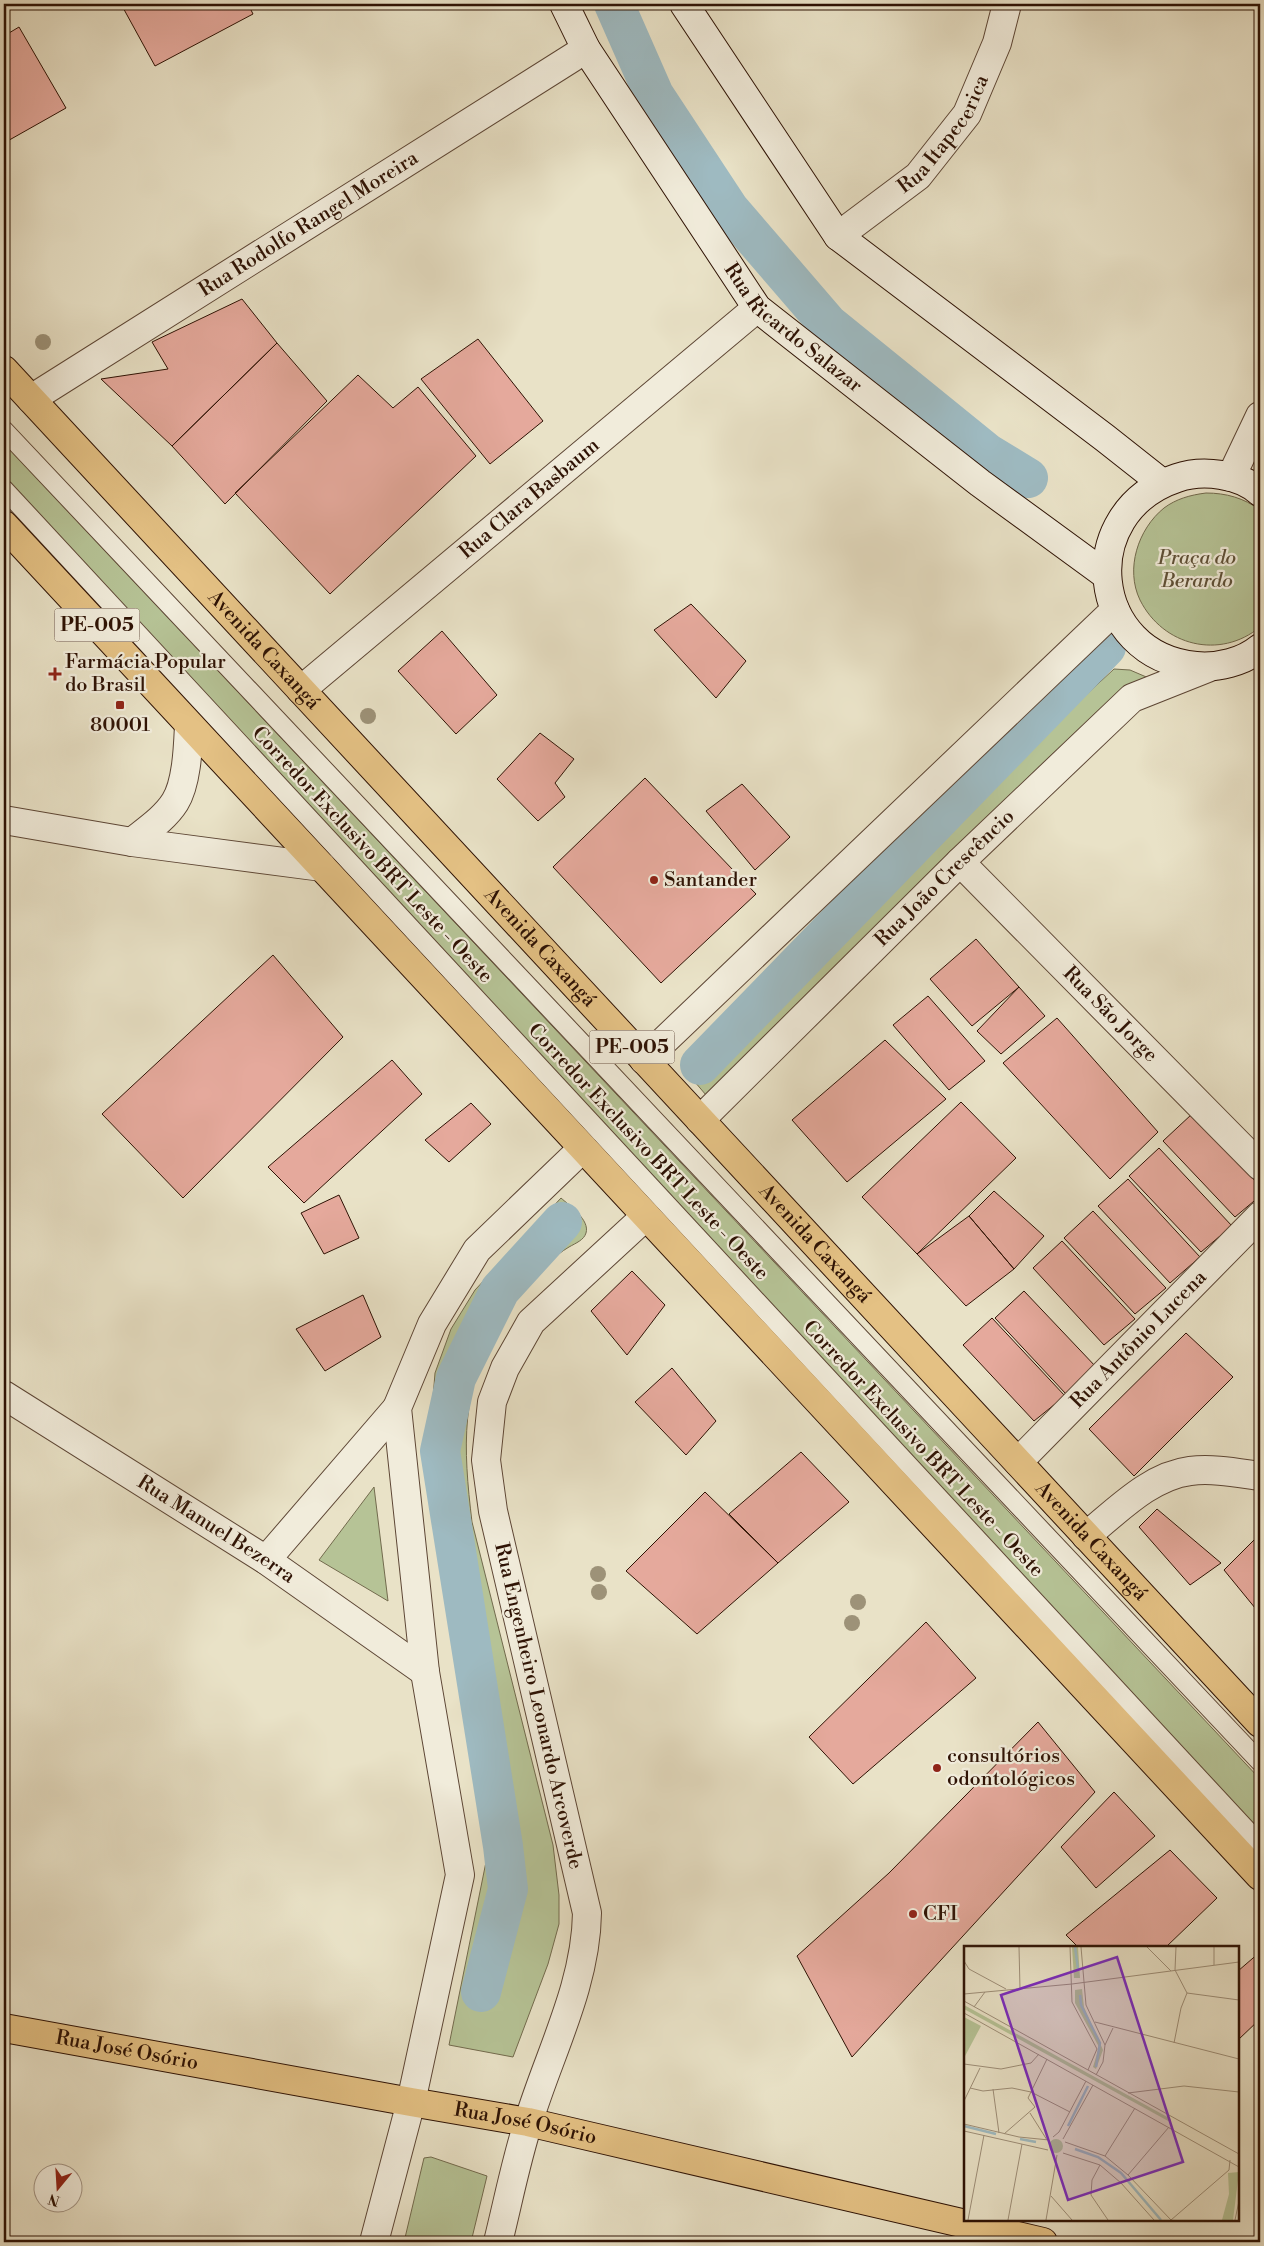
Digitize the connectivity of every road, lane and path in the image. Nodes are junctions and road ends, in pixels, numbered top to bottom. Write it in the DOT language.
graph roads {
  1 [pos="564,4"];
  2 [pos="684,4"];
  3 [pos="1007,4"];
  4 [pos="586,49"];
  5 [pos="838,236"];
  6 [pos="757,308"];
  7 [pos="4,370"];
  8 [pos="31,399"];
  9 [pos="1260,416"];
  10 [pos="4,430"];
  11 [pos="1231,477"];
  12 [pos="1162,483"];
  13 [pos="4,489"];
  14 [pos="1260,492"];
  15 [pos="4,525"];
  16 [pos="1106,576"];
  17 [pos="1115,610"];
  18 [pos="1258,652"];
  19 [pos="1210,667"];
  20 [pos="301,690"];
  21 [pos="189,725"];
  22 [pos="4,820"];
  23 [pos="132,842"];
  24 [pos="960,862"];
  25 [pos="322,867"];
  26 [pos="644,1060"];
  27 [pos="700,1120"];
  28 [pos="583,1148"];
  29 [pos="1260,1166"];
  30 [pos="646,1216"];
  31 [pos="1260,1216"];
  32 [pos="4,1395"];
  33 [pos="397,1408"];
  34 [pos="1018,1462"];
  35 [pos="1260,1476"];
  36 [pos="1086,1536"];
  37 [pos="266,1560"];
  38 [pos="424,1672"];
  39 [pos="1260,1723"];
  40 [pos="1260,1762"];
  41 [pos="1260,1844"];
  42 [pos="1260,1876"];
  43 [pos="4,2028"];
  44 [pos="411,2102"];
  45 [pos="528,2122"];
  46 [pos="374,2242"];
  47 [pos="498,2242"];
  48 [pos="1043,2242"];
  1 -- 4 [label="street, Rua Ricardo Salazar"];
  2 -- 5 [label="street"];
  3 -- 5 [label="street, Rua Itapecerica"];
  4 -- 6 [label="street, Rua Ricardo Salazar"];
  4 -- 8 [label="street, Rua Rodolfo Rangel Moreira"];
  5 -- 12 [label="street"];
  6 -- 16 [label="street, Rua Ricardo Salazar"];
  6 -- 20 [label="street, Rua Clara Basbaum"];
  7 -- 8 [label="main road, Avenida Caxangá / PE-005"];
  8 -- 20 [label="main road, Avenida Caxangá / PE-005"];
  9 -- 11 [label="street"];
  10 -- 40 [label="lane, Corredor Exclusivo BRT Leste - Oeste"];
  11 -- 12 [label="street"];
  11 -- 14 [label="street"];
  12 -- 16 [label="street"];
  13 -- 41 [label="lane, Corredor Exclusivo BRT Leste - Oeste"];
  15 -- 21 [label="main road, PE-005"];
  16 -- 17 [label="street"];
  17 -- 19 [label="street"];
  17 -- 26 [label="street"];
  18 -- 19 [label="street"];
  19 -- 24 [label="street, Rua João Crescêncio"];
  20 -- 26 [label="main road, Avenida Caxangá / PE-005"];
  21 -- 23 [label="street"];
  21 -- 25 [label="main road, PE-005"];
  22 -- 23 [label="street"];
  23 -- 25 [label="street"];
  24 -- 27 [label="street, Rua João Crescêncio"];
  24 -- 29 [label="street, Rua São Jorge"];
  25 -- 28 [label="main road, PE-005"];
  26 -- 27 [label="main road, Avenida Caxangá / PE-005"];
  27 -- 34 [label="main road, Avenida Caxangá / PE-005"];
  28 -- 30 [label="main road, PE-005"];
  28 -- 33 [label="street"];
  30 -- 42 [label="main road, PE-005"];
  30 -- 45 [label="street, Rua Engenheiro Leonardo Arcoverde"];
  31 -- 34 [label="street, Rua Antônio Lucena"];
  32 -- 37 [label="street, Rua Manuel Bezerra"];
  33 -- 37 [label="street"];
  33 -- 38 [label="street"];
  34 -- 36 [label="main road, Avenida Caxangá / PE-005"];
  35 -- 36 [label="street"];
  36 -- 39 [label="main road, Avenida Caxangá / PE-005"];
  37 -- 38 [label="street, Rua Manuel Bezerra"];
  38 -- 44 [label="street"];
  43 -- 44 [label="main road, Rua José Osório"];
  44 -- 45 [label="main road, Rua José Osório"];
  44 -- 46 [label="street"];
  45 -- 47 [label="street, Rua Engenheiro Leonardo Arcoverde"];
  45 -- 48 [label="main road, Rua José Osório"];
}
